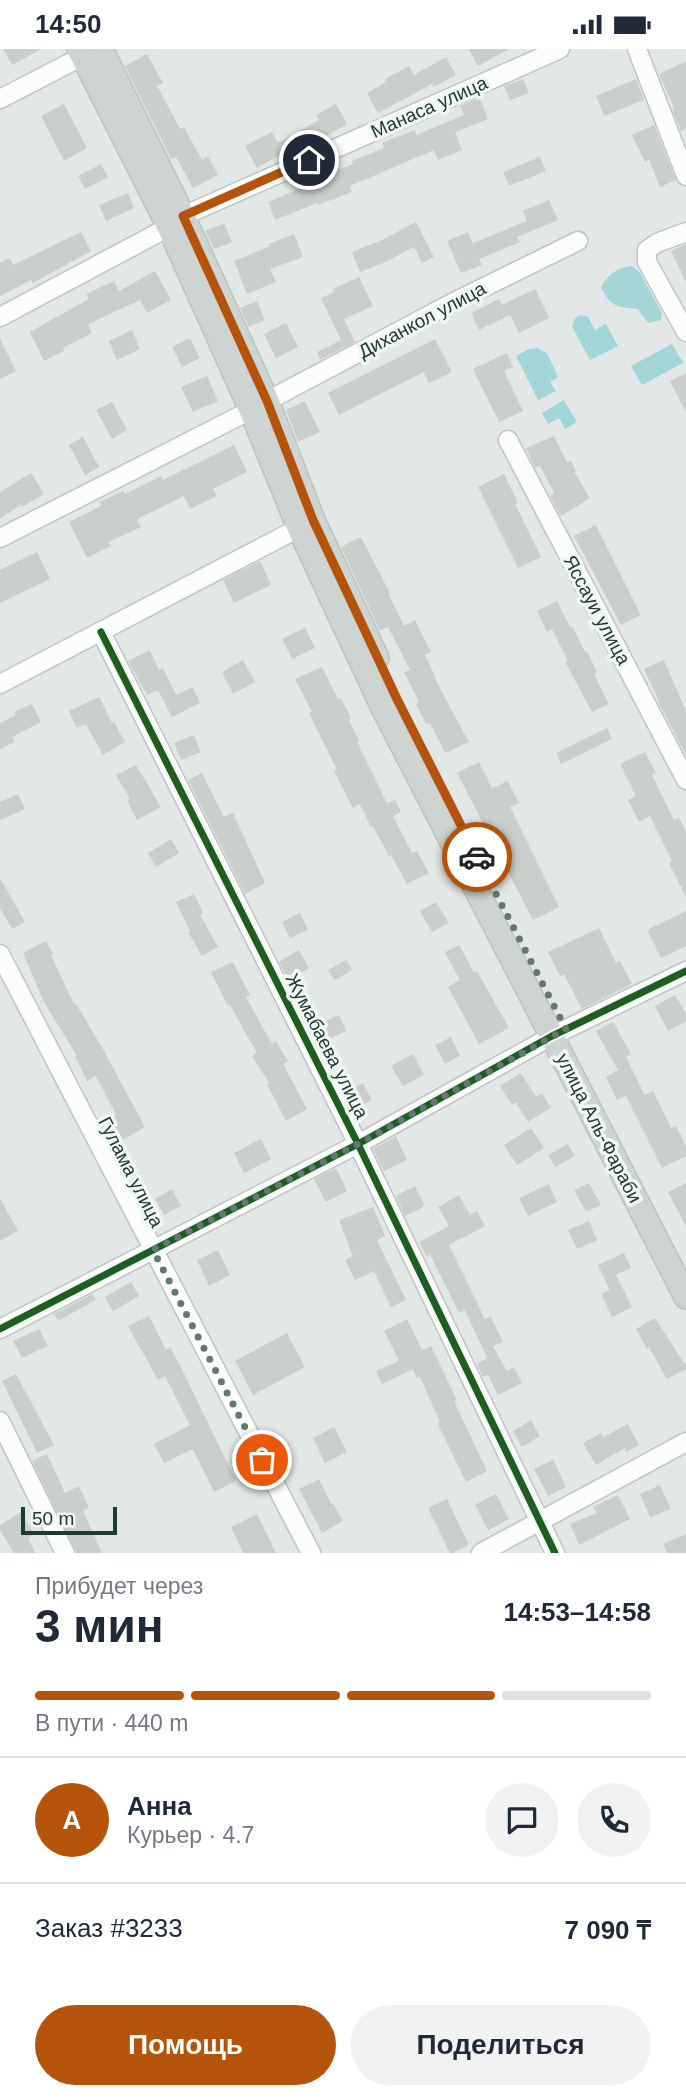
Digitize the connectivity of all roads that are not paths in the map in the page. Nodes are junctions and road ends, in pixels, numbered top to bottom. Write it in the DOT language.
graph roads {
  1 [pos="560,49"];
  2 [pos="637,49"];
  3 [pos="94,51"];
  4 [pos="0,99"];
  5 [pos="686,176"];
  6 [pos="176,221"];
  7 [pos="686,232"];
  8 [pos="578,241"];
  9 [pos="0,317"];
  10 [pos="686,332"];
  11 [pos="259,406"];
  12 [pos="508,440"];
  13 [pos="299,528"];
  14 [pos="0,538"];
  15 [pos="100,632"];
  16 [pos="0,684"];
  17 [pos="686,779"];
  18 [pos="0,954"];
  19 [pos="686,971"];
  20 [pos="559,1033"];
  21 [pos="358,1144"];
  22 [pos="153,1250"];
  23 [pos="686,1262"];
  24 [pos="686,1297"];
  25 [pos="0,1329"];
  26 [pos="0,1421"];
  27 [pos="686,1442"];
  28 [pos="540,1522"];
  29 [pos="65,1553"];
  30 [pos="311,1553"];
  31 [pos="481,1553"];
  32 [pos="555,1553"];
  1 -- 6 [label="street, Манаса улица"];
  2 -- 5 [label="street"];
  3 -- 4 [label="street"];
  3 -- 6 [label="main road, улица Аль-Фараби"];
  6 -- 9 [label="street, Манаса улица"];
  6 -- 11 [label="main road, улица Аль-Фараби"];
  7 -- 10 [label="street"];
  8 -- 11 [label="street, Диханкол улица"];
  11 -- 13 [label="main road, улица Аль-Фараби"];
  11 -- 14 [label="street, Диханкол улица"];
  11 -- 20 [label="main road, улица Аль-Фараби"];
  12 -- 17 [label="street, Яссауи улица"];
  13 -- 15 [label="street"];
  13 -- 20 [label="main road, улица Аль-Фараби"];
  15 -- 16 [label="street"];
  15 -- 21 [label="street, Жумабаева улица"];
  18 -- 22 [label="street, Гулама улица"];
  19 -- 20 [label="street"];
  20 -- 21 [label="street"];
  20 -- 23 [label="main road, улица Аль-Фараби"];
  20 -- 24 [label="main road, улица Аль-Фараби"];
  21 -- 22 [label="street"];
  21 -- 28 [label="street, Жумабаева улица"];
  22 -- 25 [label="street"];
  22 -- 30 [label="street, Гулама улица"];
  26 -- 29 [label="street"];
  27 -- 28 [label="street"];
  28 -- 31 [label="street"];
  28 -- 32 [label="street, Жумабаева улица"];
}
